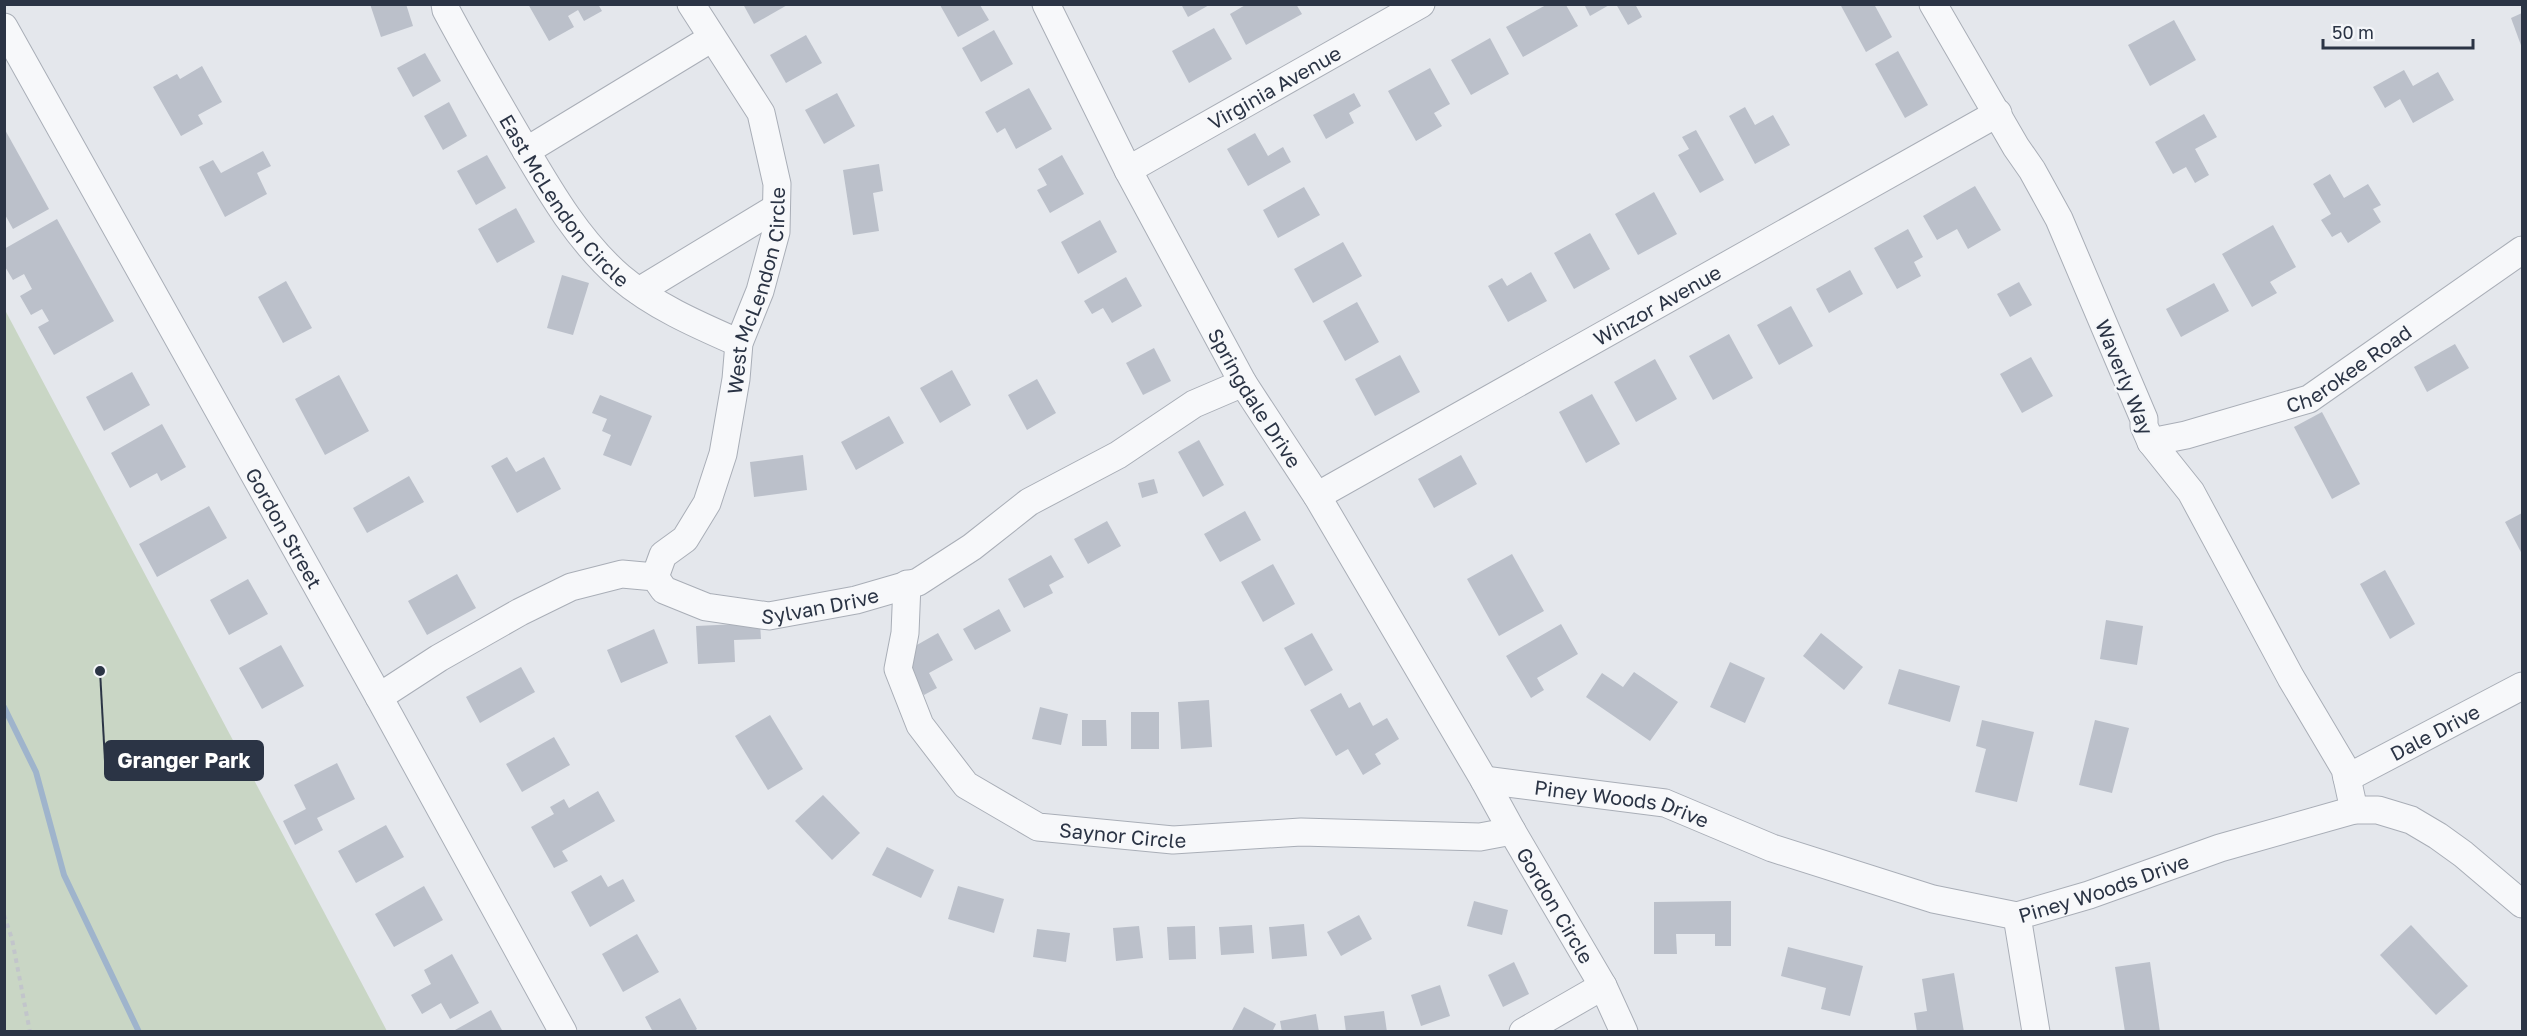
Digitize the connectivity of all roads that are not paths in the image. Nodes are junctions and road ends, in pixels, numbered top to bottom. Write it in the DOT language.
graph roads {
  1 [pos="445,4"];
  2 [pos="691,4"];
  3 [pos="1046,4"];
  4 [pos="1421,4"];
  5 [pos="1933,4"];
  6 [pos="4,27"];
  7 [pos="712,38"];
  8 [pos="1998,113"];
  9 [pos="526,150"];
  10 [pos="1128,170"];
  11 [pos="776,208"];
  12 [pos="2523,250"];
  13 [pos="639,291"];
  14 [pos="739,343"];
  15 [pos="1242,382"];
  16 [pos="2151,442"];
  17 [pos="1317,496"];
  18 [pos="656,577"];
  19 [pos="907,584"];
  20 [pos="2523,686"];
  21 [pos="379,697"];
  22 [pos="2347,778"];
  23 [pos="1485,780"];
  24 [pos="2354,810"];
  25 [pos="1512,831"];
  26 [pos="2523,904"];
  27 [pos="2017,916"];
  28 [pos="1603,986"];
  29 [pos="562,1032"];
  30 [pos="1523,1032"];
  31 [pos="1624,1032"];
  32 [pos="2036,1032"];
  1 -- 9 [label="street, East McLendon Circle"];
  2 -- 7 [label="street, West McLendon Circle"];
  3 -- 10 [label="street, Springdale Drive"];
  4 -- 10 [label="street, Virginia Avenue"];
  5 -- 8 [label="street, Waverly Way"];
  6 -- 21 [label="street, Gordon Street"];
  7 -- 9 [label="street"];
  7 -- 11 [label="street, West McLendon Circle"];
  8 -- 16 [label="street, Waverly Way"];
  8 -- 17 [label="street, Winzor Avenue"];
  9 -- 13 [label="street, East McLendon Circle"];
  10 -- 15 [label="street, Springdale Drive"];
  11 -- 13 [label="street"];
  11 -- 14 [label="street, West McLendon Circle"];
  12 -- 16 [label="street, Cherokee Road"];
  13 -- 14 [label="street, East McLendon Circle"];
  14 -- 18 [label="street, West McLendon Circle"];
  15 -- 17 [label="street, Springdale Drive"];
  15 -- 19 [label="street, Sylvan Drive"];
  16 -- 22 [label="street, Waverly Way"];
  17 -- 23 [label="street, Springdale Drive"];
  18 -- 19 [label="street, Sylvan Drive"];
  18 -- 21 [label="street"];
  19 -- 25 [label="street, Saynor Circle"];
  20 -- 22 [label="street, Dale Drive"];
  21 -- 29 [label="street, Gordon Street"];
  22 -- 24 [label="street, Waverly Way"];
  23 -- 25 [label="street, Gordon Circle"];
  23 -- 27 [label="street, Piney Woods Drive"];
  24 -- 26 [label="street, Piney Woods Drive"];
  24 -- 27 [label="street, Piney Woods Drive"];
  25 -- 28 [label="street, Gordon Circle"];
  27 -- 32 [label="street"];
  28 -- 30 [label="street"];
  28 -- 31 [label="street, Gordon Circle"];
}
